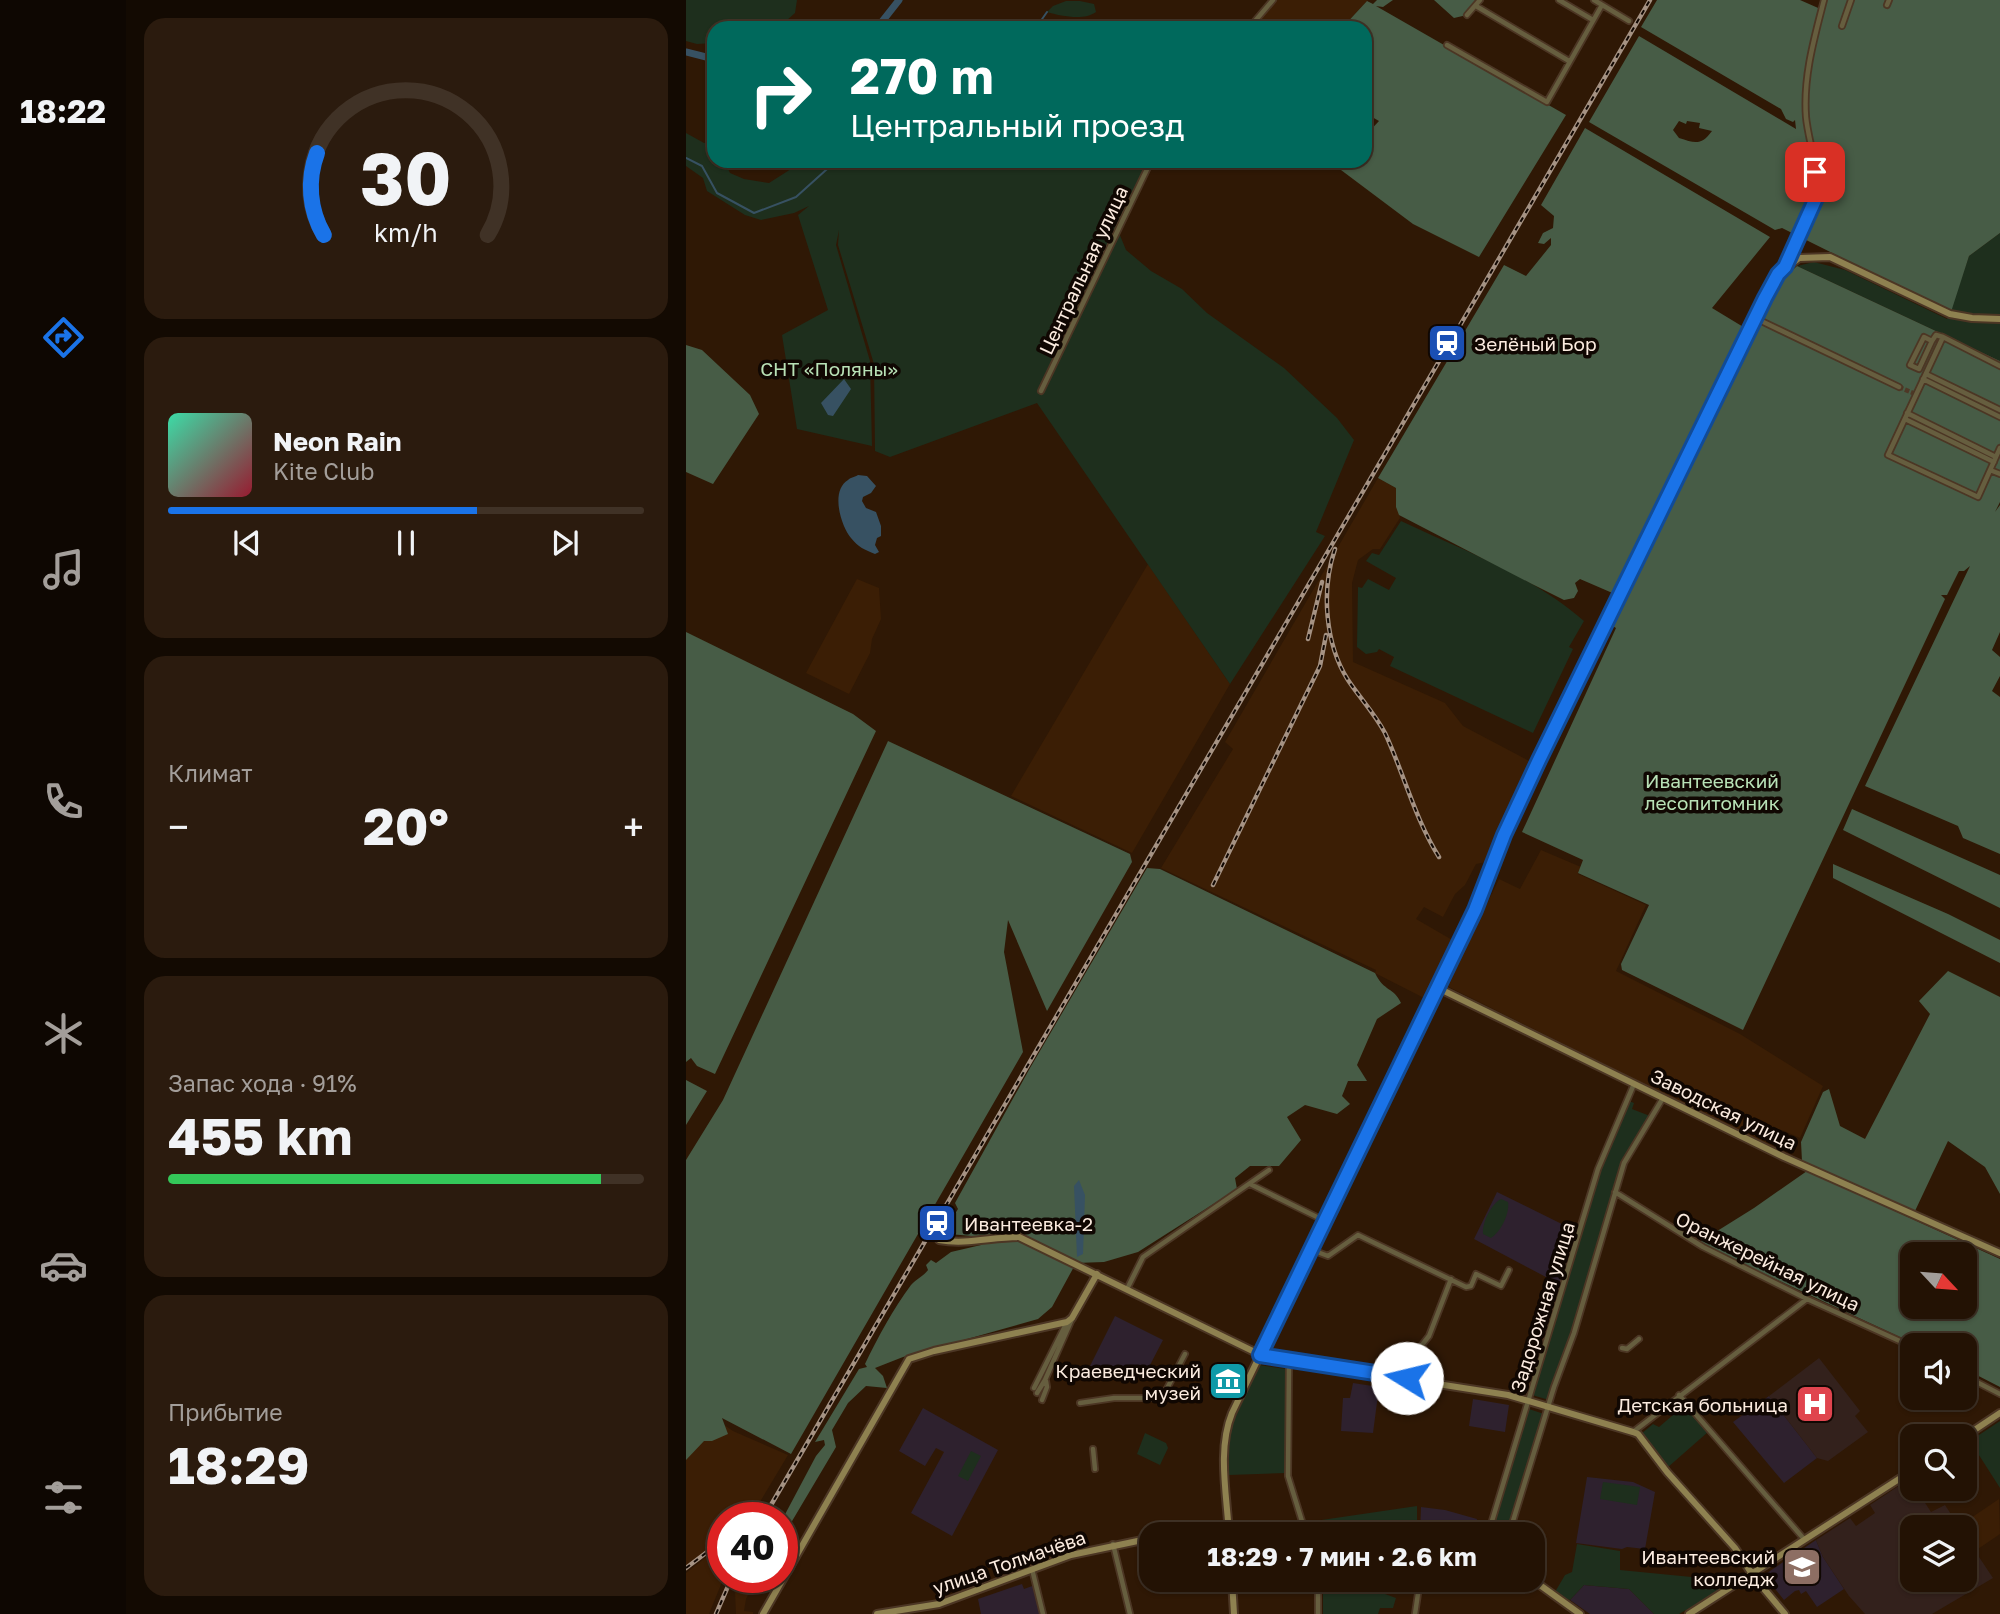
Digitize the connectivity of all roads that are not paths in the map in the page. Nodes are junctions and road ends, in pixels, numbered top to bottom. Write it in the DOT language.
graph roads {
  1 [pos="1273,0"];
  2 [pos="1480,0"];
  3 [pos="1559,0"];
  4 [pos="1594,0"];
  5 [pos="1824,0"];
  6 [pos="1851,0"];
  7 [pos="1602,5"];
  8 [pos="1476,6"];
  9 [pos="1467,15"];
  10 [pos="1593,20"];
  11 [pos="1255,21"];
  12 [pos="1629,21"];
  13 [pos="1842,26"];
  14 [pos="1447,45"];
  15 [pos="1569,61"];
  16 [pos="1148,168"];
  17 [pos="1785,267"];
  18 [pos="1755,318"];
  19 [pos="2000,319"];
  20 [pos="1943,337"];
  21 [pos="1932,341"];
  22 [pos="2000,366"];
  23 [pos="1925,377"];
  24 [pos="1899,387"];
  25 [pos="1041,391"];
  26 [pos="2000,411"];
  27 [pos="1906,416"];
  28 [pos="2000,417"];
  29 [pos="2000,448"];
  30 [pos="1995,459"];
  31 [pos="1990,470"];
  32 [pos="2000,474"];
  33 [pos="1436,987"];
  34 [pos="1635,1083"];
  35 [pos="1664,1097"];
  36 [pos="1269,1170"];
  37 [pos="1249,1183"];
  38 [pos="1615,1192"];
  39 [pos="1325,1221"];
  40 [pos="939,1240"];
  41 [pos="1320,1253"];
  42 [pos="2000,1254"];
  43 [pos="1510,1270"];
  44 [pos="1097,1275"];
  45 [pos="1451,1279"];
  46 [pos="1126,1289"];
  47 [pos="1808,1299"];
  48 [pos="1070,1320"];
  49 [pos="1639,1339"];
  50 [pos="1900,1341"];
  51 [pos="1622,1348"];
  52 [pos="1185,1354"];
  53 [pos="1260,1355"];
  54 [pos="1289,1360"];
  55 [pos="1407,1378"];
  56 [pos="1045,1380"];
  57 [pos="1977,1382"];
  58 [pos="2000,1394"];
  59 [pos="1679,1395"];
  60 [pos="1042,1400"];
  61 [pos="1529,1401"];
  62 [pos="1080,1403"];
  63 [pos="1549,1407"];
  64 [pos="2000,1413"];
  65 [pos="1977,1428"];
  66 [pos="1633,1432"];
  67 [pos="1093,1449"];
  68 [pos="1094,1469"];
  69 [pos="1900,1478"];
  70 [pos="1227,1522"];
  71 [pos="1302,1522"];
  72 [pos="1493,1522"];
  73 [pos="1513,1522"];
  74 [pos="1804,1539"];
  75 [pos="1139,1540"];
  76 [pos="1113,1544"];
  77 [pos="1032,1569"];
  78 [pos="1752,1572"];
  79 [pos="1545,1589"];
  80 [pos="1233,1592"];
  81 [pos="1318,1592"];
  82 [pos="1418,1592"];
  83 [pos="763,1614"];
  84 [pos="877,1614"];
  85 [pos="1043,1614"];
  86 [pos="1130,1614"];
  87 [pos="1234,1614"];
  88 [pos="1318,1614"];
  89 [pos="1415,1614"];
  90 [pos="1580,1614"];
  91 [pos="1689,1614"];
  92 [pos="1785,1614"];
  1 -- 11 [label="street"];
  2 -- 8 [label="street"];
  3 -- 10 [label="street"];
  4 -- 7 [label="street"];
  5 -- 17 [label="street"];
  6 -- 13 [label="street"];
  7 -- 10 [label="street"];
  7 -- 12 [label="street"];
  8 -- 9 [label="street"];
  8 -- 15 [label="street"];
  10 -- 15 [label="street"];
  14 -- 15 [label="street"];
  16 -- 25 [label="street, Центральная улица"];
  17 -- 18 [label="street"];
  17 -- 19 [label="street"];
  18 -- 24 [label="street"];
  18 -- 33 [label="street"];
  20 -- 21 [label="street"];
  20 -- 22 [label="street"];
  20 -- 23 [label="street"];
  21 -- 21 [label="street"];
  23 -- 26 [label="street"];
  23 -- 27 [label="street"];
  23 -- 28 [label="street"];
  27 -- 30 [label="street"];
  27 -- 31 [label="street"];
  29 -- 30 [label="street"];
  30 -- 31 [label="street"];
  31 -- 32 [label="street"];
  33 -- 34 [label="street, Заводская улица"];
  33 -- 39 [label="street"];
  34 -- 35 [label="street, Заводская улица"];
  34 -- 61 [label="street, Задорожная улица"];
  35 -- 38 [label="street, Задорожная улица"];
  35 -- 42 [label="street, Заводская улица"];
  36 -- 37 [label="street"];
  37 -- 39 [label="street"];
  37 -- 46 [label="street"];
  38 -- 47 [label="street, Оранжерейная улица"];
  38 -- 63 [label="street, Задорожная улица"];
  39 -- 53 [label="street"];
  40 -- 44 [label="street"];
  41 -- 45 [label="street"];
  43 -- 45 [label="street"];
  44 -- 46 [label="street"];
  44 -- 48 [label="street"];
  45 -- 55 [label="street"];
  46 -- 53 [label="street"];
  47 -- 50 [label="street, Оранжерейная улица"];
  47 -- 59 [label="street"];
  48 -- 56 [label="street"];
  48 -- 56 [label="street"];
  48 -- 83 [label="street"];
  49 -- 51 [label="street"];
  52 -- 62 [label="street"];
  53 -- 54 [label="street"];
  53 -- 70 [label="street"];
  54 -- 55 [label="street"];
  54 -- 71 [label="street"];
  55 -- 61 [label="street"];
  56 -- 60 [label="street"];
  57 -- 58 [label="street"];
  59 -- 66 [label="street"];
  59 -- 74 [label="street"];
  61 -- 63 [label="street"];
  61 -- 72 [label="street, Задорожная улица"];
  63 -- 66 [label="street"];
  63 -- 73 [label="street, Задорожная улица"];
  64 -- 65 [label="street"];
  66 -- 78 [label="street"];
  67 -- 68 [label="street"];
  69 -- 74 [label="street"];
  74 -- 78 [label="street"];
  75 -- 76 [label="street, улица Толмачёва"];
  76 -- 77 [label="street, улица Толмачёва"];
  76 -- 86 [label="street"];
  77 -- 84 [label="street, улица Толмачёва"];
  77 -- 85 [label="street"];
  78 -- 91 [label="street"];
  78 -- 92 [label="street"];
  79 -- 90 [label="street"];
  80 -- 87 [label="street"];
  81 -- 88 [label="street"];
  82 -- 89 [label="street"];
}
